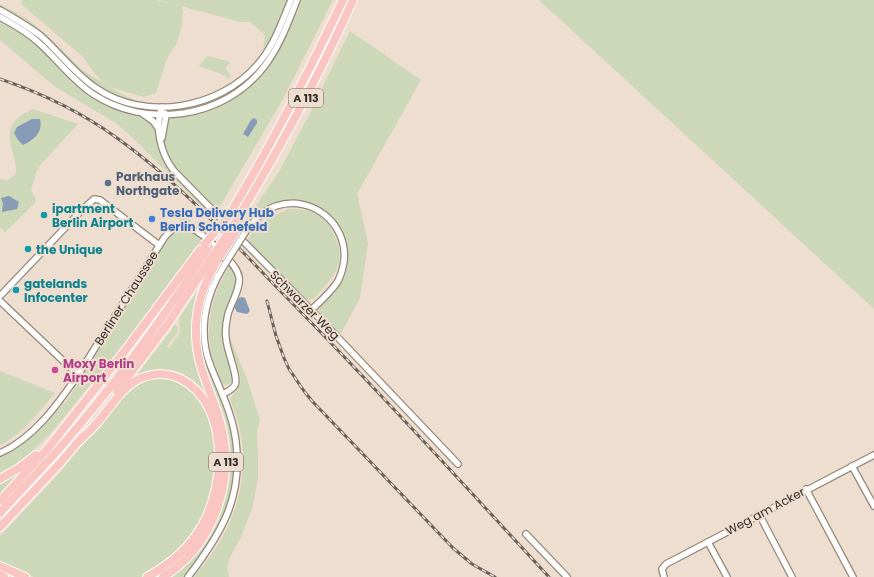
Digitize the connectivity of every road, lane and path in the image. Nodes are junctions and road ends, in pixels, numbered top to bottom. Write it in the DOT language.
graph roads {
  1 [pos="291,0"];
  2 [pos="297,0"];
  3 [pos="343,0"];
  4 [pos="353,0"];
  5 [pos="0,10"];
  6 [pos="0,16"];
  7 [pos="162,107"];
  8 [pos="140,113"];
  9 [pos="159,115"];
  10 [pos="166,115"];
  11 [pos="159,132"];
  12 [pos="161,141"];
  13 [pos="241,226"];
  14 [pos="159,245"];
  15 [pos="207,246"];
  16 [pos="220,258"];
  17 [pos="0,296"];
  18 [pos="0,301"];
  19 [pos="311,310"];
  20 [pos="78,375"];
  21 [pos="223,394"];
  22 [pos="85,401"];
  23 [pos="78,441"];
  24 [pos="0,453"];
  25 [pos="874,455"];
  26 [pos="458,464"];
  27 [pos="852,466"];
  28 [pos="0,479"];
  29 [pos="806,489"];
  30 [pos="0,501"];
  31 [pos="874,506"];
  32 [pos="0,513"];
  33 [pos="759,514"];
  34 [pos="0,528"];
  35 [pos="526,534"];
  36 [pos="708,542"];
  37 [pos="0,566"];
  38 [pos="0,575"];
  39 [pos="663,575"];
  40 [pos="4,577"];
  41 [pos="25,577"];
  42 [pos="147,577"];
  43 [pos="163,577"];
  44 [pos="188,577"];
  45 [pos="567,577"];
  46 [pos="727,577"];
  47 [pos="792,577"];
  48 [pos="853,577"];
  1 -- 7 [label="street"];
  2 -- 10 [label="street"];
  3 -- 15 [label="highway, A 113, bridge"];
  4 -- 13 [label="highway, A 113"];
  5 -- 7 [label="street"];
  6 -- 8 [label="street"];
  7 -- 9 [label="street, Schwarzer Weg"];
  7 -- 10 [label="street"];
  8 -- 9 [label="street"];
  8 -- 11 [label="street"];
  9 -- 10 [label="street"];
  9 -- 11 [label="street, Schwarzer Weg"];
  10 -- 12 [label="street, Schwarzer Weg"];
  11 -- 12 [label="street, Schwarzer Weg"];
  12 -- 19 [label="street, Schwarzer Weg"];
  13 -- 16 [label="highway, A 113, bridge"];
  13 -- 16 [label="street, bridge"];
  13 -- 19 [label="street"];
  14 -- 17 [label="street"];
  14 -- 20 [label="street, Berliner Chaussee"];
  14 -- 21 [label="street, Berliner Chaussee"];
  15 -- 22 [label="highway"];
  15 -- 32 [label="highway"];
  16 -- 21 [label="street"];
  16 -- 23 [label="highway, A 113"];
  16 -- 43 [label="highway, A 113"];
  18 -- 20 [label="street"];
  19 -- 26 [label="street, Schwarzer Weg"];
  20 -- 24 [label="street, Berliner Chaussee"];
  21 -- 44 [label="street"];
  22 -- 28 [label="highway"];
  22 -- 30 [label="highway"];
  23 -- 34 [label="highway, A 113"];
  23 -- 42 [label="highway"];
  25 -- 27 [label="street, Weg am Acker"];
  27 -- 29 [label="street, Weg am Acker"];
  27 -- 31 [label="street"];
  29 -- 33 [label="street, Weg am Acker"];
  29 -- 48 [label="street"];
  33 -- 36 [label="street, Weg am Acker"];
  33 -- 47 [label="street"];
  35 -- 45 [label="street"];
  36 -- 39 [label="street, Weg am Acker"];
  36 -- 46 [label="street"];
  37 -- 41 [label="highway"];
  38 -- 40 [label="highway"];
}
